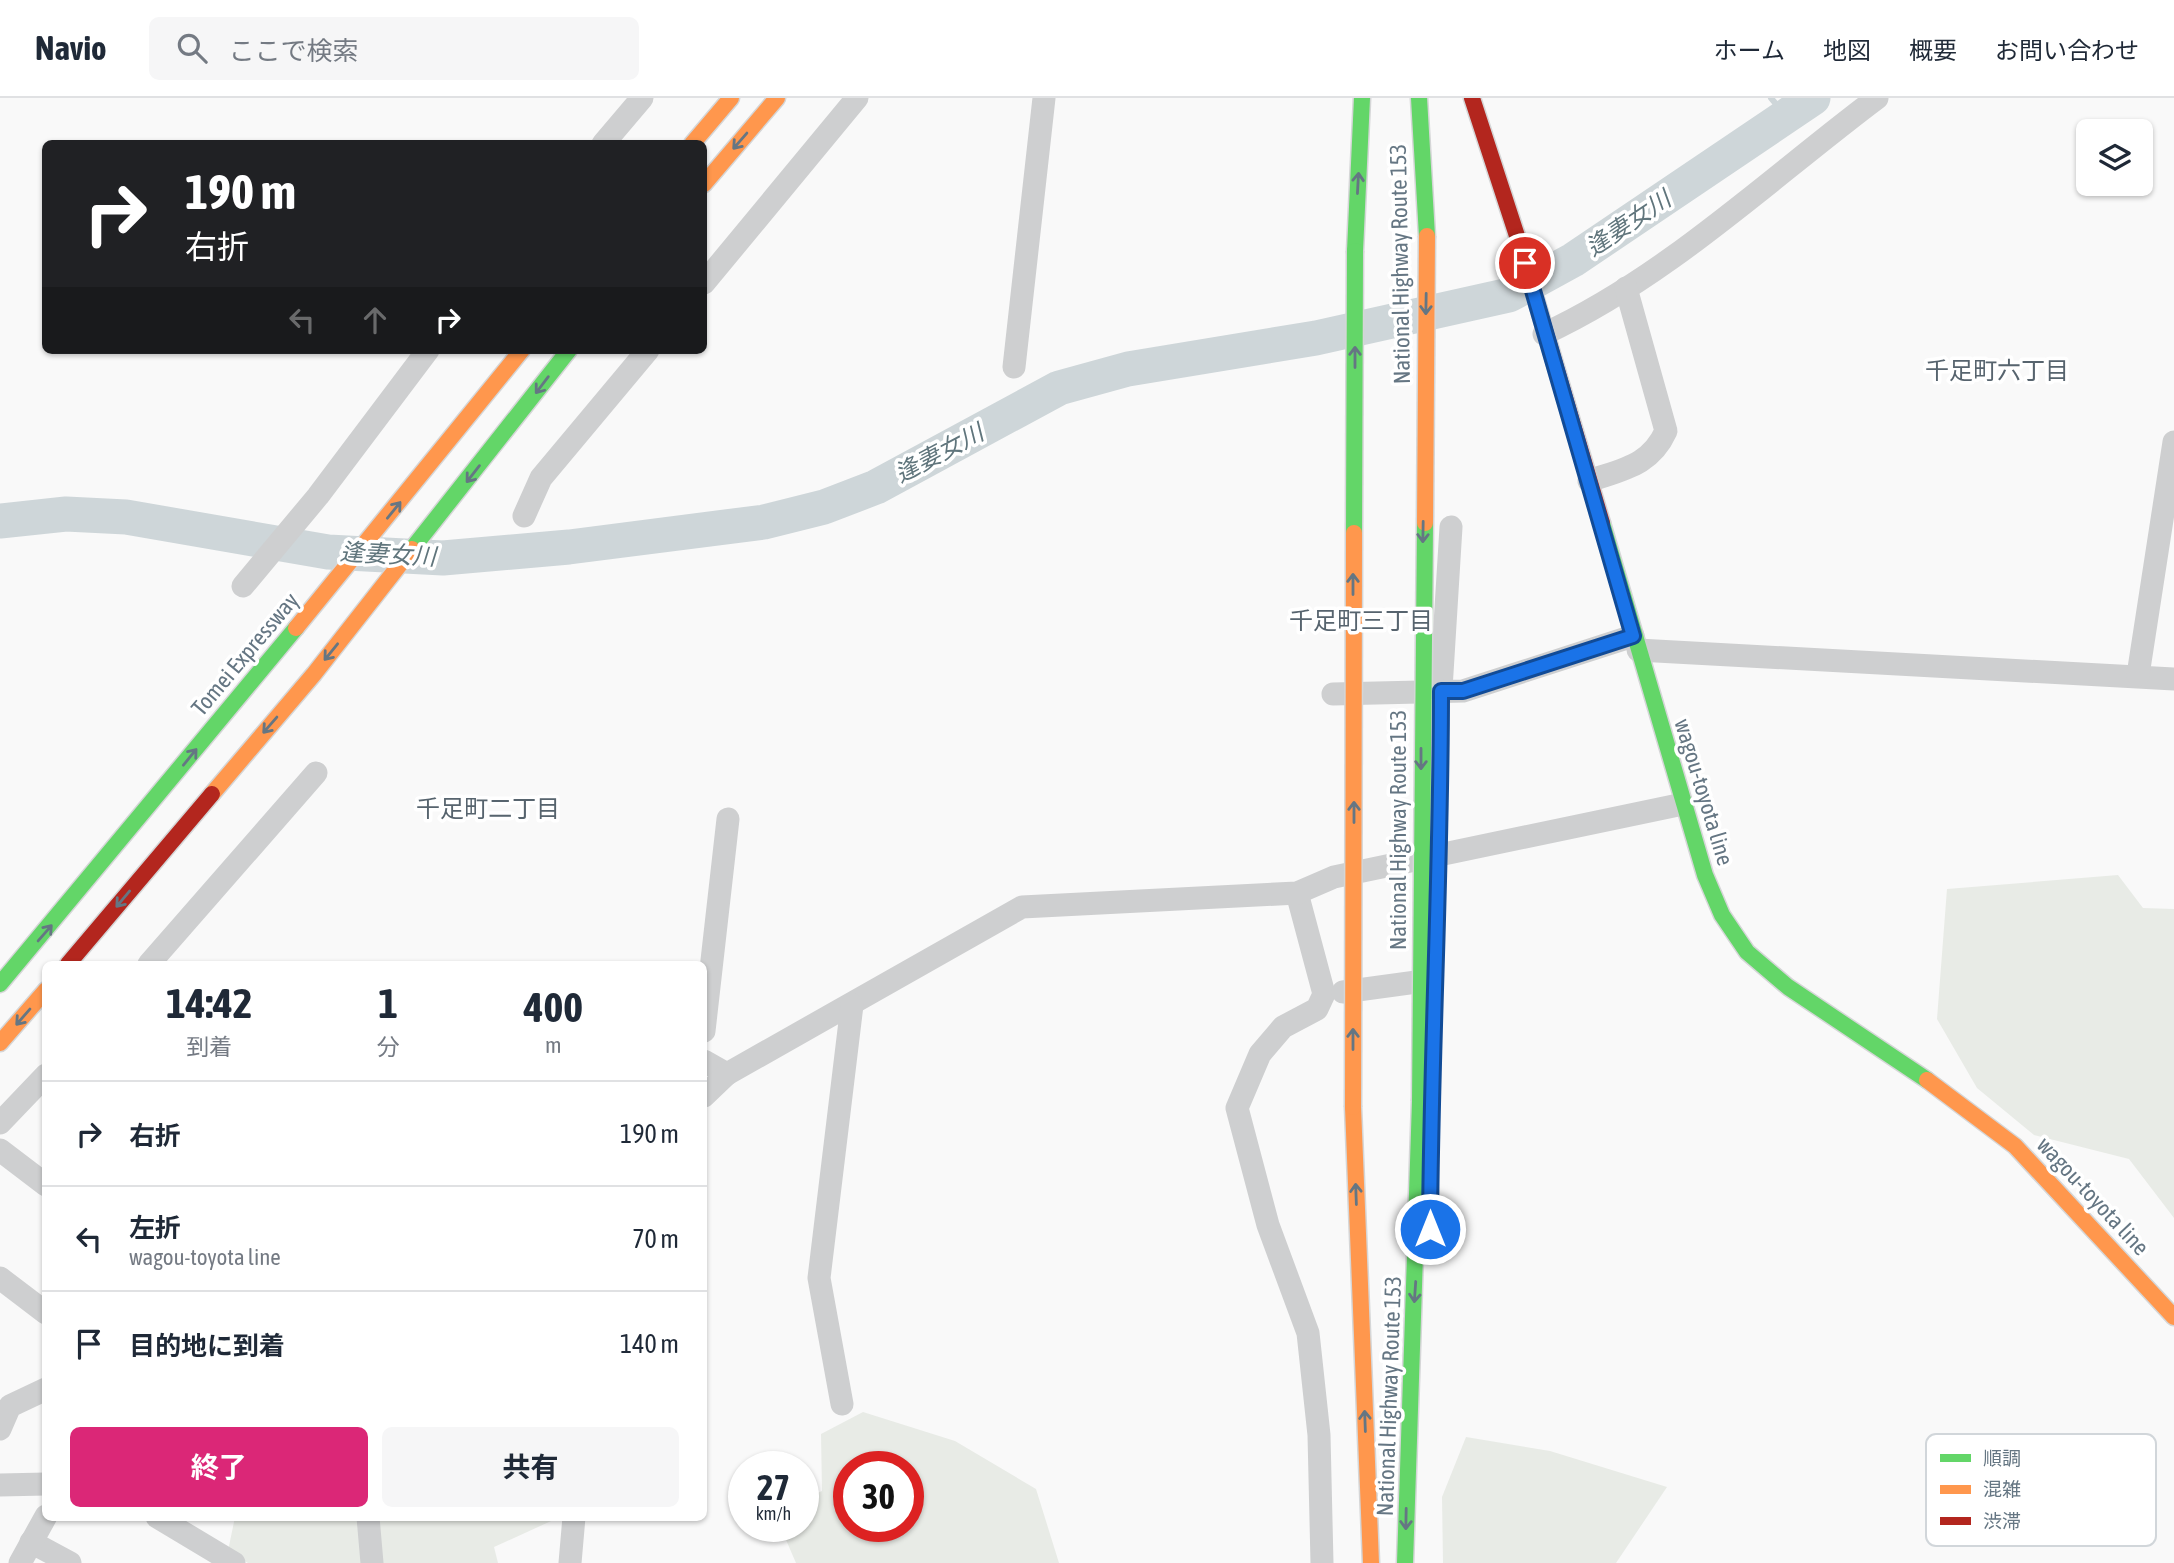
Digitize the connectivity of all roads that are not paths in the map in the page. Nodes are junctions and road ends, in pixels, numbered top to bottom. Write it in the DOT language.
graph roads {
  1 [pos="642,98"];
  2 [pos="731,98"];
  3 [pos="778,98"];
  4 [pos="857,98"];
  5 [pos="1044,98"];
  6 [pos="1362,98"];
  7 [pos="1419,98"];
  8 [pos="1472,98"];
  9 [pos="1877,98"];
  10 [pos="606,140"];
  11 [pos="695,140"];
  12 [pos="707,181"];
  13 [pos="707,279"];
  14 [pos="1626,288"];
  15 [pos="1542,329"];
  16 [pos="425,354"];
  17 [pos="519,354"];
  18 [pos="566,354"];
  19 [pos="645,354"];
  20 [pos="1014,367"];
  21 [pos="2174,442"];
  22 [pos="1589,481"];
  23 [pos="524,516"];
  24 [pos="1451,527"];
  25 [pos="243,586"];
  26 [pos="1636,643"];
  27 [pos="2138,675"];
  28 [pos="2174,679"];
  29 [pos="1441,691"];
  30 [pos="1333,694"];
  31 [pos="316,773"];
  32 [pos="1683,804"];
  33 [pos="728,819"];
  34 [pos="1441,854"];
  35 [pos="1297,892"];
  36 [pos="71,961"];
  37 [pos="152,961"];
  38 [pos="1437,980"];
  39 [pos="0,984"];
  40 [pos="1324,994"];
  41 [pos="42,995"];
  42 [pos="707,1004"];
  43 [pos="852,1004"];
  44 [pos="0,1043"];
  45 [pos="707,1063"];
  46 [pos="727,1074"];
  47 [pos="42,1079"];
  48 [pos="707,1093"];
  49 [pos="0,1123"];
  50 [pos="0,1150"];
  51 [pos="42,1182"];
  52 [pos="0,1278"];
  53 [pos="1430,1284"];
  54 [pos="42,1310"];
  55 [pos="2174,1317"];
  56 [pos="42,1390"];
  57 [pos="5,1402"];
  58 [pos="842,1404"];
  59 [pos="0,1429"];
  60 [pos="1408,1443"];
  61 [pos="1366,1465"];
  62 [pos="42,1484"];
  63 [pos="0,1485"];
  64 [pos="1350,1496"];
  65 [pos="43,1521"];
  66 [pos="164,1521"];
  67 [pos="368,1521"];
  68 [pos="574,1521"];
  69 [pos="1423,1525"];
  70 [pos="31,1542"];
  71 [pos="20,1563"];
  72 [pos="70,1563"];
  73 [pos="234,1563"];
  74 [pos="372,1563"];
  75 [pos="570,1563"];
  76 [pos="1322,1563"];
  77 [pos="1371,1563"];
  78 [pos="1405,1563"];
  1 -- 10 [label="street"];
  2 -- 11 [label="main road"];
  3 -- 12 [label="main road, one-way"];
  4 -- 13 [label="street"];
  5 -- 20 [label="street"];
  61 -- 6 [label="main road, National Highway Route 153, one-way, bridge"];
  7 -- 60 [label="main road, National Highway Route 153, one-way, bridge"];
  8 -- 15 [label="main road, wagou-toyota line"];
  9 -- 14 [label="street"];
  14 -- 15 [label="street"];
  14 -- 22 [label="street"];
  15 -- 22 [label="main road, wagou-toyota line"];
  16 -- 25 [label="street"];
  39 -- 17 [label="main road, Tomei Expressway, one-way"];
  18 -- 36 [label="main road, one-way"];
  19 -- 23 [label="street"];
  21 -- 27 [label="street"];
  22 -- 26 [label="main road, wagou-toyota line"];
  24 -- 29 [label="street"];
  26 -- 27 [label="street"];
  26 -- 29 [label="street"];
  26 -- 32 [label="main road, wagou-toyota line"];
  27 -- 28 [label="street"];
  29 -- 30 [label="street"];
  29 -- 34 [label="street"];
  31 -- 37 [label="street"];
  32 -- 34 [label="street"];
  32 -- 55 [label="main road, wagou-toyota line"];
  33 -- 42 [label="street"];
  34 -- 35 [label="street"];
  34 -- 38 [label="street"];
  35 -- 40 [label="street"];
  35 -- 43 [label="street"];
  38 -- 40 [label="street"];
  38 -- 53 [label="street"];
  40 -- 76 [label="street"];
  41 -- 44 [label="main road, one-way"];
  43 -- 46 [label="street"];
  43 -- 58 [label="street"];
  45 -- 46 [label="street"];
  46 -- 48 [label="street"];
  47 -- 49 [label="street"];
  50 -- 51 [label="street"];
  52 -- 54 [label="street"];
  56 -- 57 [label="street"];
  57 -- 59 [label="street"];
  60 -- 69 [label="main road"];
  60 -- 78 [label="main road, National Highway Route 153, one-way"];
  61 -- 64 [label="main road"];
  61 -- 77 [label="main road, National Highway Route 153"];
  62 -- 63 [label="street"];
  65 -- 70 [label="street"];
  66 -- 73 [label="street"];
  67 -- 74 [label="street"];
  68 -- 75 [label="street"];
  70 -- 71 [label="street"];
  70 -- 72 [label="street"];
}
